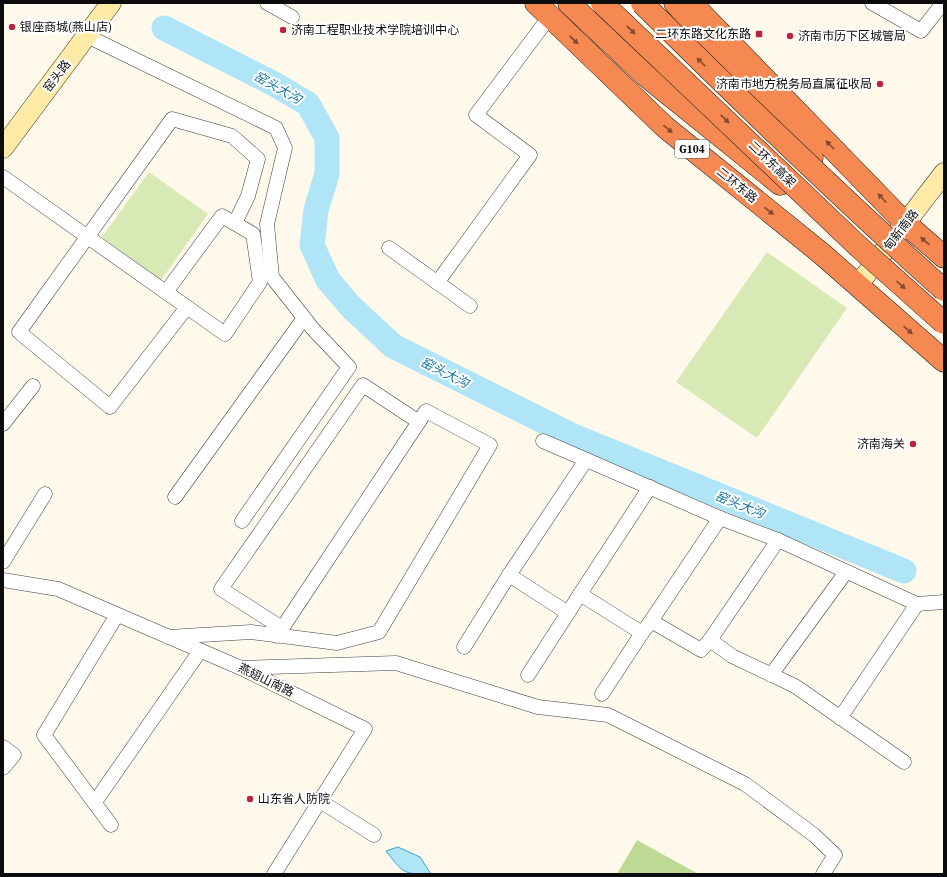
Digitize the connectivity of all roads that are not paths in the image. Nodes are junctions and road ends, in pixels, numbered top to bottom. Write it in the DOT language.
graph roads {
  1 [pos="111,3"];
  2 [pos="267,3"];
  3 [pos="569,3"];
  4 [pos="602,3"];
  5 [pos="642,3"];
  6 [pos="675,3"];
  7 [pos="691,3"];
  8 [pos="872,3"];
  9 [pos="942,3"];
  10 [pos="543,10"];
  11 [pos="292,17"];
  12 [pos="87,36"];
  13 [pos="3,148"];
  14 [pos="944,173"];
  15 [pos="3,177"];
  16 [pos="234,223"];
  17 [pos="906,224"];
  18 [pos="876,230"];
  19 [pos="87,236"];
  20 [pos="389,248"];
  21 [pos="860,248"];
  22 [pos="944,257"];
  23 [pos="437,283"];
  24 [pos="858,285"];
  25 [pos="944,290"];
  26 [pos="166,292"];
  27 [pos="470,306"];
  28 [pos="187,307"];
  29 [pos="304,318"];
  30 [pos="944,323"];
  31 [pos="944,361"];
  32 [pos="33,386"];
  33 [pos="419,422"];
  34 [pos="3,424"];
  35 [pos="543,441"];
  36 [pos="586,460"];
  37 [pos="650,487"];
  38 [pos="45,494"];
  39 [pos="175,497"];
  40 [pos="720,518"];
  41 [pos="242,521"];
  42 [pos="778,540"];
  43 [pos="3,562"];
  44 [pos="846,572"];
  45 [pos="509,575"];
  46 [pos="3,580"];
  47 [pos="580,594"];
  48 [pos="944,602"];
  49 [pos="917,604"];
  50 [pos="568,613"];
  51 [pos="117,615"];
  52 [pos="651,621"];
  53 [pos="280,632"];
  54 [pos="642,633"];
  55 [pos="168,637"];
  56 [pos="710,640"];
  57 [pos="464,647"];
  58 [pos="200,650"];
  59 [pos="241,668"];
  60 [pos="528,675"];
  61 [pos="771,675"];
  62 [pos="602,694"];
  63 [pos="840,718"];
  64 [pos="3,747"];
  65 [pos="904,762"];
  66 [pos="3,768"];
  67 [pos="320,801"];
  68 [pos="95,802"];
  69 [pos="111,825"];
  70 [pos="374,835"];
  71 [pos="274,874"];
  72 [pos="823,874"];
  1 -- 12 [label="main road, 窑头路"];
  2 -- 11 [label="street"];
  3 -- 21 [label="highway, bridge"];
  4 -- 21 [label="highway, 二环东高架, one-way, bridge"];
  18 -- 5 [label="highway, 二环东高架, one-way, bridge"];
  6 -- 18 [label="highway, bridge"];
  17 -- 7 [label="highway, one-way"];
  8 -- 9 [label="street"];
  10 -- 23 [label="street"];
  10 -- 24 [label="highway, 二环东路 / G104, one-way"];
  12 -- 13 [label="main road, 窑头路"];
  12 -- 29 [label="street"];
  14 -- 17 [label="main road, 甸新南路"];
  15 -- 19 [label="street"];
  16 -- 19 [label="street"];
  16 -- 26 [label="street"];
  16 -- 28 [label="street"];
  22 -- 17 [label="highway, one-way"];
  17 -- 24 [label="main road, 甸新南路"];
  18 -- 25 [label="highway, 二环东高架, bridge"];
  19 -- 26 [label="street"];
  19 -- 28 [label="street"];
  20 -- 23 [label="street"];
  21 -- 30 [label="highway, 二环东高架, one-way, bridge"];
  23 -- 27 [label="street"];
  24 -- 31 [label="highway, 二环东路 / G104, one-way"];
  26 -- 28 [label="street"];
  29 -- 39 [label="street"];
  29 -- 41 [label="street"];
  32 -- 34 [label="street"];
  33 -- 53 [label="street"];
  33 -- 53 [label="street"];
  33 -- 53 [label="street"];
  35 -- 36 [label="street"];
  36 -- 37 [label="street"];
  36 -- 45 [label="street"];
  37 -- 40 [label="street"];
  37 -- 47 [label="street"];
  38 -- 43 [label="street"];
  40 -- 42 [label="street"];
  40 -- 52 [label="street"];
  42 -- 44 [label="street"];
  42 -- 56 [label="street"];
  44 -- 49 [label="street"];
  44 -- 61 [label="street"];
  45 -- 50 [label="street"];
  45 -- 57 [label="street"];
  46 -- 51 [label="street, 燕翅山南路"];
  47 -- 50 [label="street"];
  47 -- 54 [label="street"];
  48 -- 49 [label="street"];
  49 -- 63 [label="street"];
  50 -- 60 [label="street"];
  51 -- 55 [label="street, 燕翅山南路"];
  51 -- 68 [label="street"];
  52 -- 54 [label="street"];
  52 -- 56 [label="street"];
  53 -- 55 [label="street"];
  54 -- 62 [label="street"];
  55 -- 58 [label="street, 燕翅山南路"];
  56 -- 61 [label="street"];
  58 -- 59 [label="street, 燕翅山南路"];
  58 -- 68 [label="street"];
  59 -- 67 [label="street, 燕翅山南路"];
  59 -- 72 [label="street"];
  61 -- 63 [label="street"];
  63 -- 65 [label="street"];
  64 -- 66 [label="street"];
  67 -- 70 [label="street"];
  67 -- 71 [label="street, 燕翅山南路"];
  68 -- 69 [label="street"];
}
